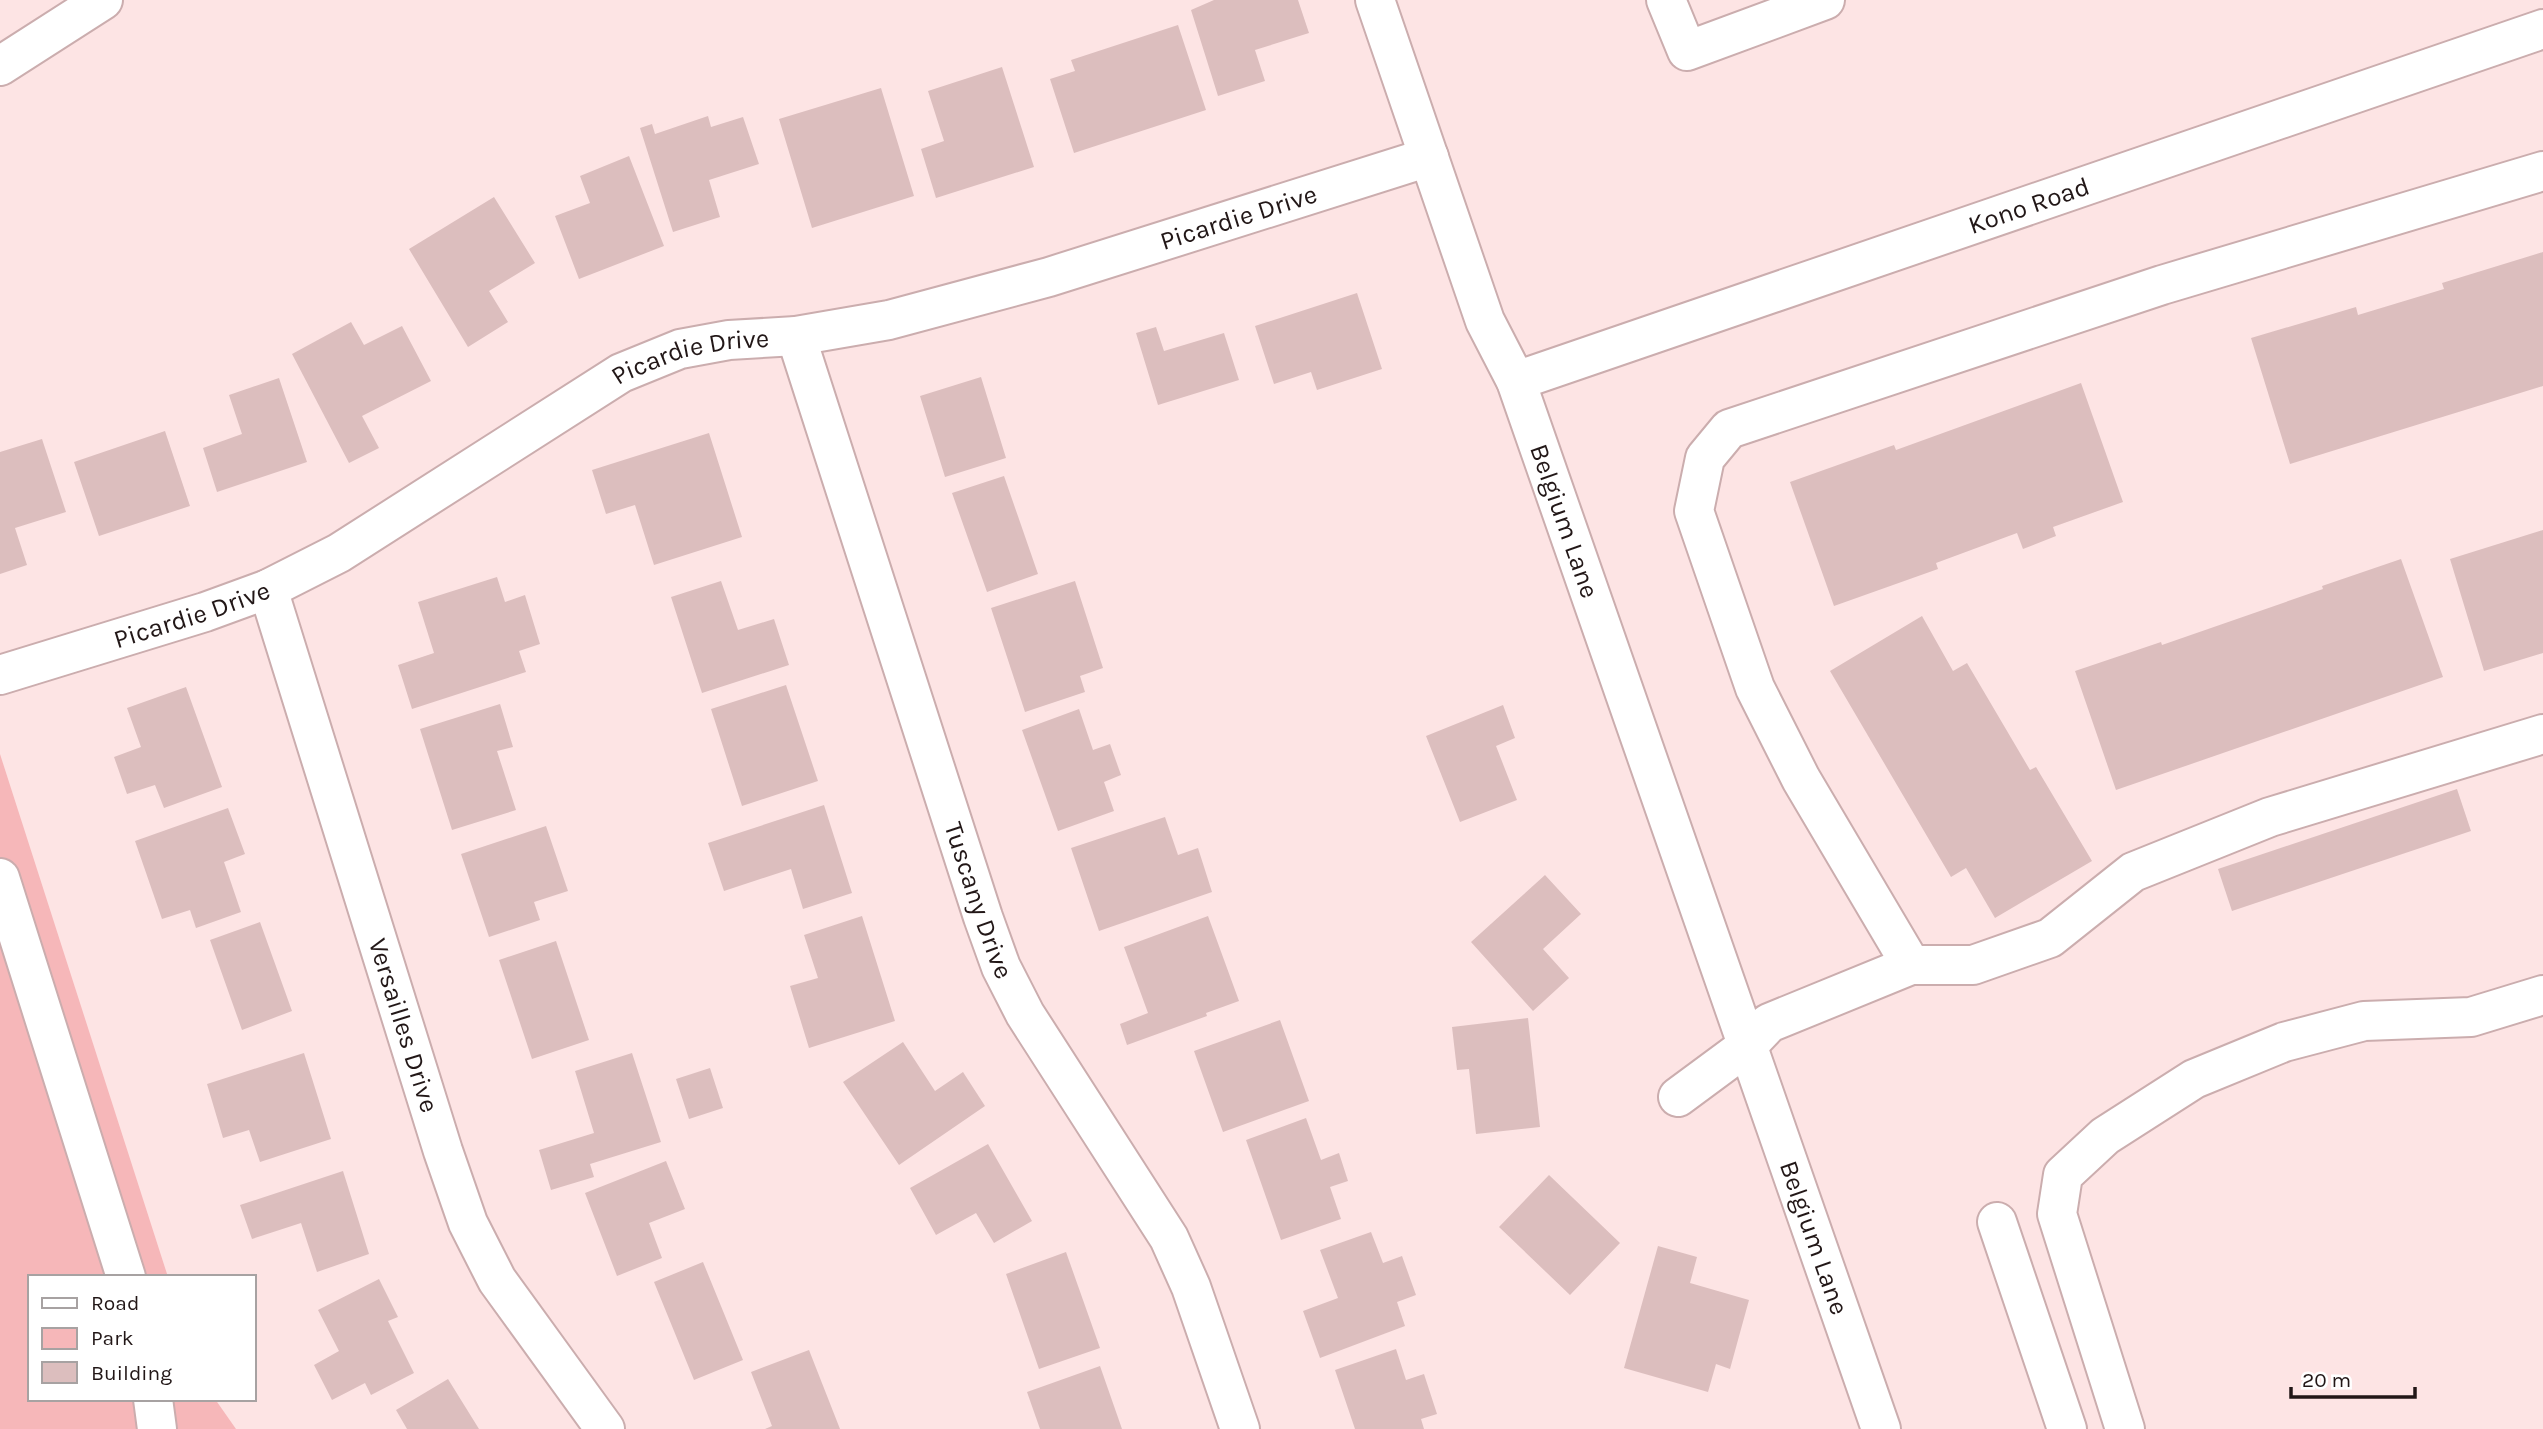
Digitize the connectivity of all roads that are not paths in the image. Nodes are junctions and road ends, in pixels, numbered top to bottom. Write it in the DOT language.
graph roads {
  1 [pos="103,0"];
  2 [pos="1375,0"];
  3 [pos="1667,0"];
  4 [pos="1825,0"];
  5 [pos="2543,29"];
  6 [pos="0,66"];
  7 [pos="1429,157"];
  8 [pos="2543,171"];
  9 [pos="796,336"];
  10 [pos="1516,381"];
  11 [pos="268,589"];
  12 [pos="0,675"];
  13 [pos="2543,734"];
  14 [pos="0,878"];
  15 [pos="1911,965"];
  16 [pos="2543,995"];
  17 [pos="1747,1046"];
  18 [pos="1678,1097"];
  19 [pos="1997,1222"];
  20 [pos="125,1275"];
  21 [pos="153,1401"];
  22 [pos="157,1429"];
  23 [pos="605,1429"];
  24 [pos="1240,1429"];
  25 [pos="1881,1429"];
  26 [pos="2067,1429"];
  27 [pos="2125,1429"];
  1 -- 6 [label="street"];
  2 -- 7 [label="street, Belgium Lane"];
  3 -- 4 [label="street"];
  5 -- 10 [label="street, Kono Road"];
  7 -- 9 [label="street, Picardie Drive"];
  7 -- 10 [label="street, Belgium Lane"];
  8 -- 15 [label="street"];
  9 -- 11 [label="street, Picardie Drive"];
  9 -- 24 [label="street, Tuscany Drive"];
  10 -- 17 [label="street, Belgium Lane"];
  11 -- 12 [label="street, Picardie Drive"];
  11 -- 23 [label="street, Versailles Drive"];
  13 -- 15 [label="street"];
  14 -- 20 [label="street"];
  15 -- 17 [label="street"];
  16 -- 27 [label="street"];
  17 -- 18 [label="street"];
  17 -- 25 [label="street, Belgium Lane"];
  19 -- 26 [label="street"];
  21 -- 22 [label="street"];
}
